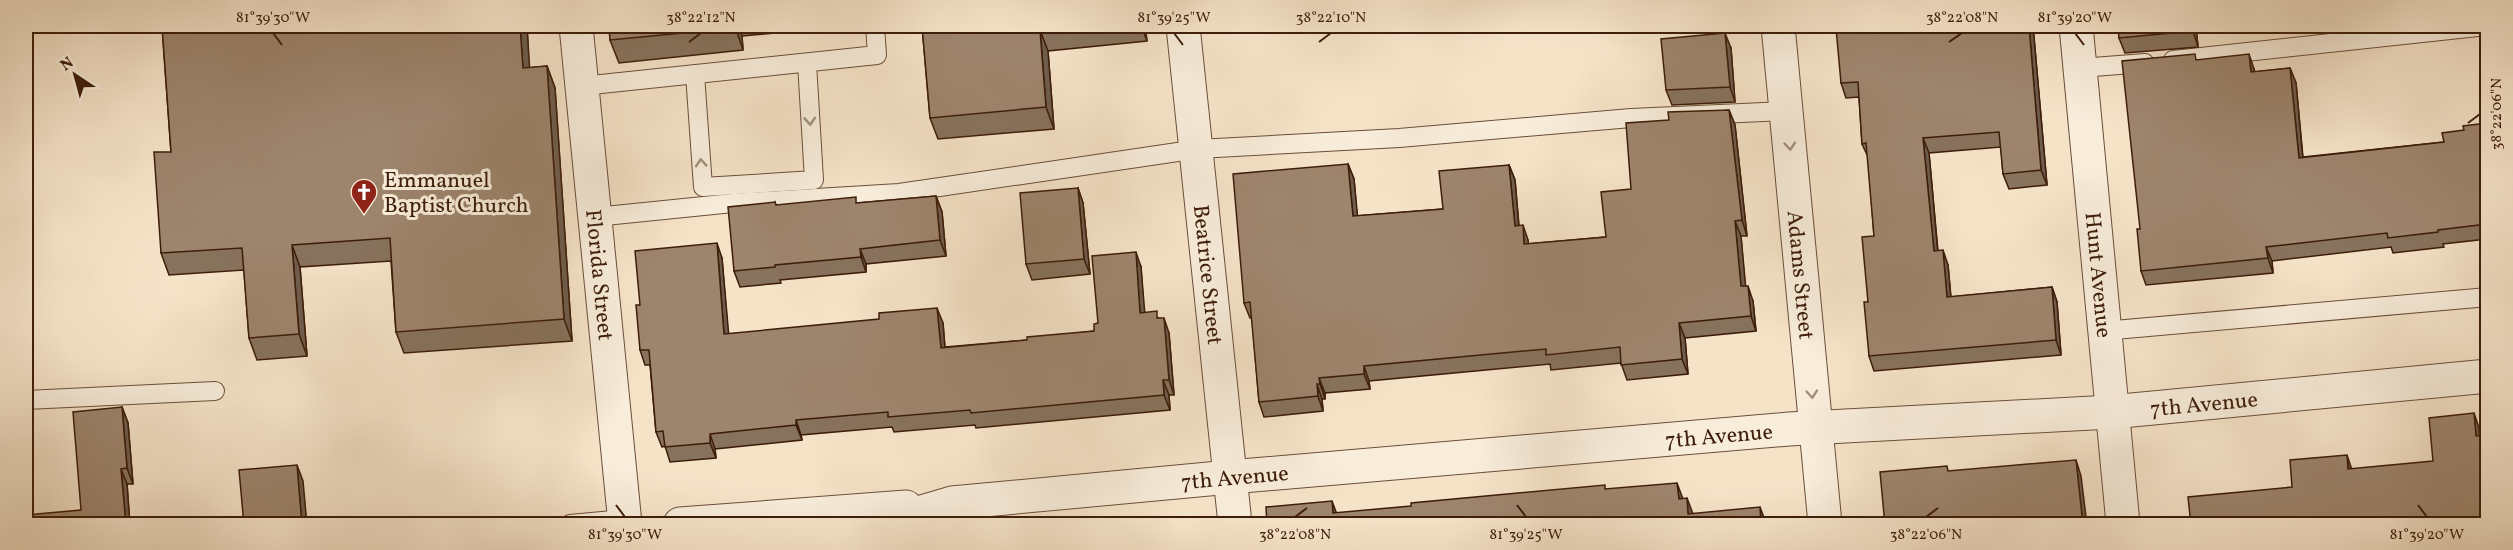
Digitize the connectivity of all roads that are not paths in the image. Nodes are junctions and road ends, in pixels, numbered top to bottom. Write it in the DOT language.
graph roads {
  1 [pos="576,26"];
  2 [pos="875,26"];
  3 [pos="1183,26"];
  4 [pos="1778,26"];
  5 [pos="2076,26"];
  6 [pos="2487,26"];
  7 [pos="807,63"];
  8 [pos="2080,68"];
  9 [pos="695,74"];
  10 [pos="582,86"];
  11 [pos="1786,111"];
  12 [pos="1198,150"];
  13 [pos="595,217"];
  14 [pos="2487,297"];
  15 [pos="2103,331"];
  16 [pos="2487,376"];
  17 [pos="215,391"];
  18 [pos="26,400"];
  19 [pos="2111,412"];
  20 [pos="1815,427"];
  21 [pos="1230,477"];
  22 [pos="952,503"];
  23 [pos="624,522"];
  24 [pos="570,525"];
  25 [pos="680,525"];
  26 [pos="881,525"];
  27 [pos="1234,525"];
  28 [pos="1825,525"];
  29 [pos="2123,525"];
  1 -- 10 [label="street, Florida Street"];
  2 -- 7 [label="lane"];
  3 -- 12 [label="street, Beatrice Street"];
  4 -- 11 [label="street, Adams Street"];
  5 -- 8 [label="street, Hunt Avenue"];
  6 -- 8 [label="lane"];
  7 -- 9 [label="lane"];
  7 -- 9 [label="lane, one-way"];
  8 -- 15 [label="street, Hunt Avenue"];
  9 -- 10 [label="lane"];
  10 -- 13 [label="street, Florida Street"];
  11 -- 12 [label="lane"];
  11 -- 20 [label="street, Adams Street, one-way"];
  12 -- 13 [label="lane"];
  12 -- 21 [label="street, Beatrice Street"];
  13 -- 23 [label="street, Florida Street"];
  14 -- 15 [label="lane"];
  15 -- 19 [label="street, Hunt Avenue"];
  16 -- 19 [label="street, 7th Avenue"];
  17 -- 18 [label="lane"];
  19 -- 20 [label="street, 7th Avenue"];
  19 -- 29 [label="street, Hunt Avenue"];
  20 -- 21 [label="street, 7th Avenue"];
  20 -- 28 [label="street, Adams Street"];
  21 -- 22 [label="street, 7th Avenue"];
  21 -- 27 [label="street, Beatrice Street"];
  22 -- 25 [label="street, 7th Avenue"];
  22 -- 26 [label="street, 7th Avenue"];
  23 -- 24 [label="lane"];
}
